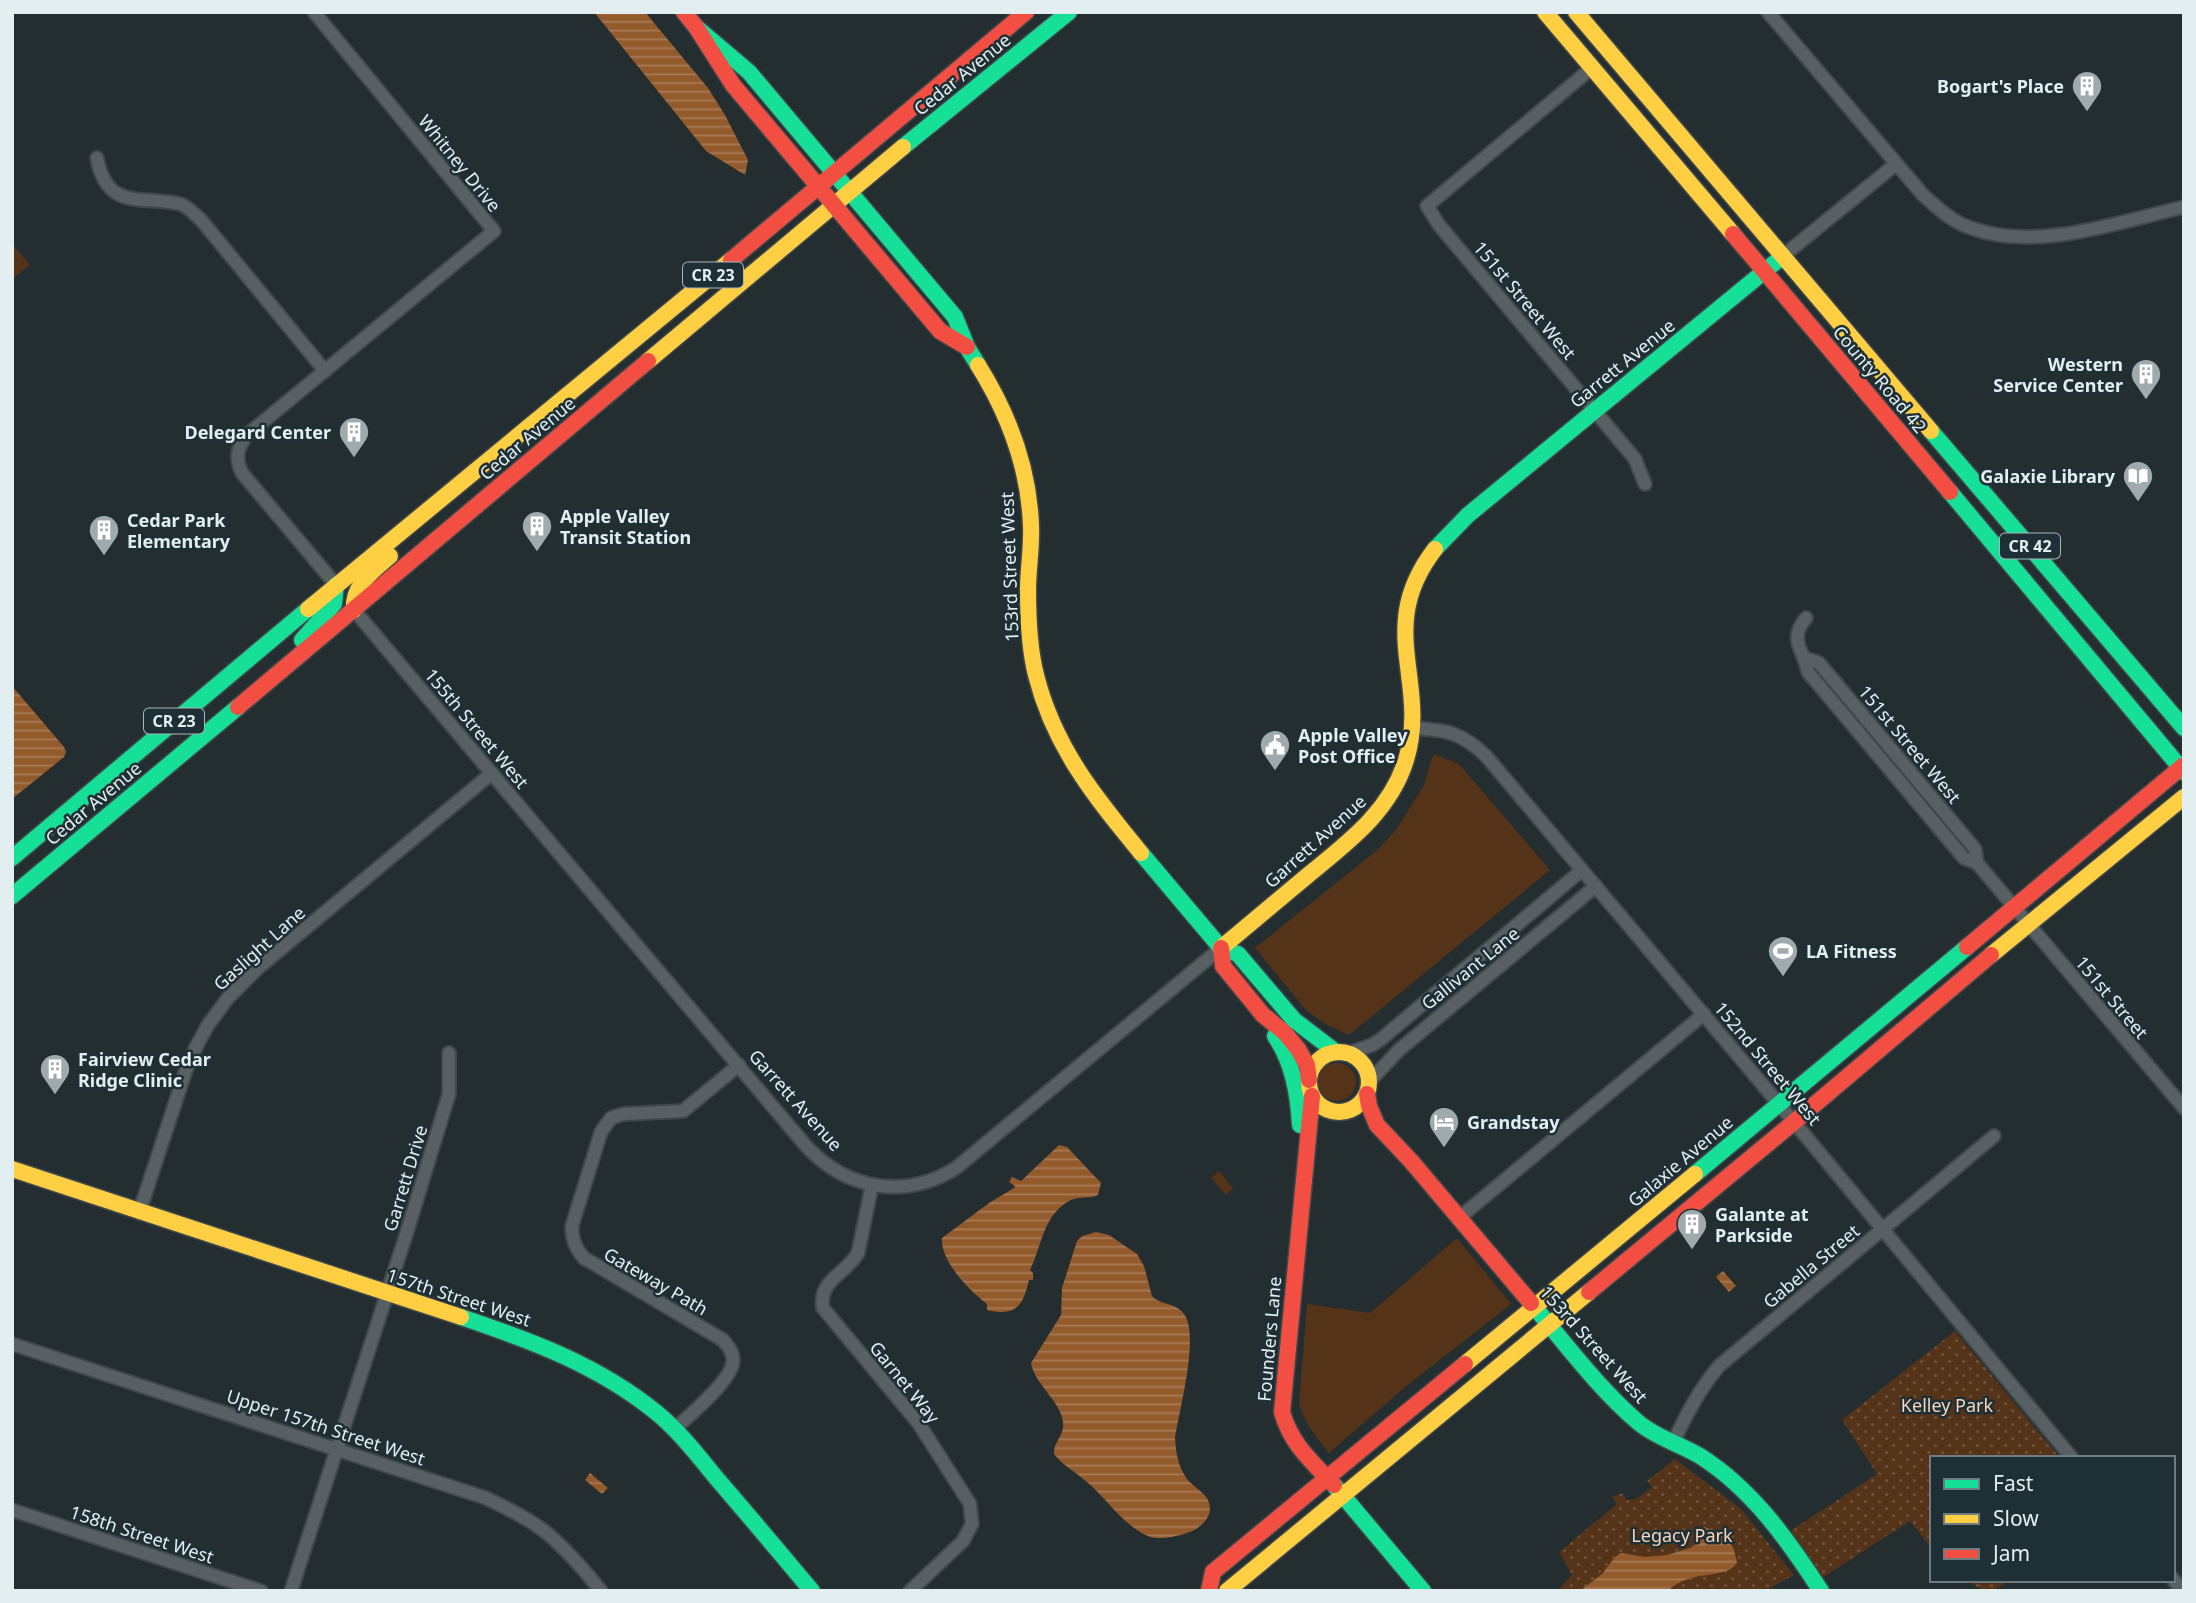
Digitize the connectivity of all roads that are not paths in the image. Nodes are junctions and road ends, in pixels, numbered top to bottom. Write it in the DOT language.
graph roads {
  1 [pos="314,12"];
  2 [pos="684,12"];
  3 [pos="1026,12"];
  4 [pos="1069,12"];
  5 [pos="1545,12"];
  6 [pos="1576,12"];
  7 [pos="1768,12"];
  8 [pos="696,27"];
  9 [pos="1593,67"];
  10 [pos="97,158"];
  11 [pos="1895,164"];
  12 [pos="835,174"];
  13 [pos="819,187"];
  14 [pos="849,191"];
  15 [pos="833,204"];
  16 [pos="2184,207"];
  17 [pos="1783,256"];
  18 [pos="1765,272"];
  19 [pos="967,348"];
  20 [pos="325,371"];
  21 [pos="1595,411"];
  22 [pos="1645,484"];
  23 [pos="454,489"];
  24 [pos="336,585"];
  25 [pos="354,610"];
  26 [pos="1806,618"];
  27 [pos="257,691"];
  28 [pos="1413,728"];
  29 [pos="2184,728"];
  30 [pos="2183,768"];
  31 [pos="492,773"];
  32 [pos="2184,797"];
  33 [pos="12,858"];
  34 [pos="574,870"];
  35 [pos="1582,870"];
  36 [pos="1596,886"];
  37 [pos="12,896"];
  38 [pos="2015,908"];
  39 [pos="2028,924"];
  40 [pos="1221,948"];
  41 [pos="1704,1014"];
  42 [pos="1263,1015"];
  43 [pos="449,1053"];
  44 [pos="1343,1053"];
  45 [pos="739,1065"];
  46 [pos="1310,1088"];
  47 [pos="1368,1088"];
  48 [pos="1779,1105"];
  49 [pos="2184,1108"];
  50 [pos="1794,1122"];
  51 [pos="1994,1136"];
  52 [pos="1304,1166"];
  53 [pos="12,1169"];
  54 [pos="872,1185"];
  55 [pos="139,1213"];
  56 [pos="1459,1218"];
  57 [pos="1882,1229"];
  58 [pos="386,1293"];
  59 [pos="1535,1307"];
  60 [pos="1549,1325"];
  61 [pos="12,1343"];
  62 [pos="675,1430"];
  63 [pos="1674,1443"];
  64 [pos="338,1449"];
  65 [pos="2070,1456"];
  66 [pos="1327,1479"];
  67 [pos="1343,1496"];
  68 [pos="12,1510"];
  69 [pos="261,1591"];
  70 [pos="291,1591"];
  71 [pos="601,1591"];
  72 [pos="811,1591"];
  73 [pos="910,1591"];
  74 [pos="1209,1591"];
  75 [pos="1227,1591"];
  76 [pos="1423,1591"];
  77 [pos="1821,1591"];
  1 -- 20 [label="street, Whitney Drive"];
  2 -- 8 [label="main road, 153rd Street West"];
  3 -- 12 [label="main road, Cedar Avenue / CR 23"];
  4 -- 14 [label="main road, Cedar Avenue / CR 23"];
  5 -- 9 [label="main road, County Road 42 / CR 42"];
  6 -- 17 [label="main road, County Road 42 / CR 42"];
  7 -- 11 [label="street"];
  8 -- 12 [label="main road, 153rd Street West"];
  8 -- 13 [label="main road, 153rd Street West"];
  9 -- 18 [label="main road, County Road 42 / CR 42"];
  9 -- 21 [label="street, 151st Street West"];
  10 -- 20 [label="street"];
  11 -- 16 [label="street"];
  11 -- 17 [label="street, Garrett Avenue"];
  12 -- 13 [label="main road, Cedar Avenue / CR 23"];
  12 -- 14 [label="main road, 153rd Street West"];
  13 -- 15 [label="main road, 153rd Street West"];
  13 -- 23 [label="main road, Cedar Avenue / CR 23"];
  14 -- 15 [label="main road, Cedar Avenue / CR 23"];
  14 -- 19 [label="main road, 153rd Street West"];
  15 -- 19 [label="main road, 153rd Street West"];
  15 -- 25 [label="main road, Cedar Avenue / CR 23"];
  17 -- 18 [label="main road, Garrett Avenue"];
  17 -- 29 [label="main road, County Road 42 / CR 42"];
  18 -- 21 [label="main road, Garrett Avenue"];
  18 -- 30 [label="main road, County Road 42 / CR 42"];
  19 -- 40 [label="main road, 153rd Street West"];
  20 -- 24 [label="street, Whitney Drive"];
  21 -- 22 [label="street, 151st Street West"];
  21 -- 28 [label="main road, Garrett Avenue"];
  23 -- 24 [label="main road, Cedar Avenue / CR 23"];
  23 -- 25 [label="main road"];
  24 -- 27 [label="main road"];
  24 -- 33 [label="main road, Cedar Avenue / CR 23"];
  25 -- 27 [label="main road, Cedar Avenue / CR 23"];
  25 -- 31 [label="street, 155th Street West"];
  26 -- 38 [label="street, 151st Street West"];
  27 -- 37 [label="main road, Cedar Avenue / CR 23"];
  28 -- 35 [label="street, 152nd Street West"];
  28 -- 40 [label="main road, Garrett Avenue"];
  30 -- 38 [label="main road, Galaxie Avenue"];
  31 -- 34 [label="street, 155th Street West"];
  31 -- 55 [label="street, Gaslight Lane"];
  32 -- 39 [label="main road"];
  34 -- 45 [label="street, Garrett Avenue"];
  35 -- 36 [label="street, 152nd Street West"];
  35 -- 44 [label="street, Gallivant Lane"];
  36 -- 41 [label="street, 152nd Street West"];
  36 -- 47 [label="street, Gallivant Lane"];
  38 -- 39 [label="street, 151st Street"];
  38 -- 48 [label="main road, Galaxie Avenue"];
  39 -- 49 [label="street, 151st Street"];
  39 -- 50 [label="main road"];
  40 -- 42 [label="main road, 153rd Street West"];
  40 -- 44 [label="main road, 153rd Street West"];
  40 -- 54 [label="street, Garrett Avenue"];
  41 -- 48 [label="street, 152nd Street West"];
  41 -- 56 [label="street"];
  42 -- 46 [label="main road, 153rd Street West"];
  42 -- 52 [label="main road, Founders Lane"];
  43 -- 58 [label="street, Garrett Drive"];
  44 -- 46 [label="main road"];
  44 -- 47 [label="main road"];
  45 -- 54 [label="street, Garrett Avenue"];
  45 -- 62 [label="street, Gateway Path"];
  46 -- 47 [label="main road"];
  46 -- 52 [label="main road, Founders Lane"];
  47 -- 56 [label="main road, 153rd Street West"];
  48 -- 50 [label="street, 152nd Street West"];
  48 -- 59 [label="main road, Galaxie Avenue"];
  50 -- 57 [label="street, 152nd Street West"];
  50 -- 60 [label="main road"];
  51 -- 57 [label="street, Gabella Street"];
  52 -- 66 [label="main road, Founders Lane"];
  53 -- 55 [label="main road, 157th Street West"];
  54 -- 73 [label="street, Garnet Way"];
  55 -- 58 [label="main road, 157th Street West"];
  56 -- 59 [label="main road, 153rd Street West"];
  57 -- 63 [label="street, Gabella Street"];
  57 -- 65 [label="street, 152nd Street West"];
  58 -- 62 [label="main road, 157th Street West"];
  58 -- 64 [label="street, Garrett Drive"];
  59 -- 60 [label="main road, 153rd Street West"];
  59 -- 66 [label="main road, Galaxie Avenue"];
  60 -- 63 [label="main road, 153rd Street West"];
  60 -- 67 [label="main road"];
  61 -- 64 [label="street, Upper 157th Street West"];
  62 -- 72 [label="main road, 157th Street West"];
  63 -- 77 [label="main road, 153rd Street West"];
  64 -- 70 [label="street, Garrett Drive"];
  64 -- 71 [label="street, Upper 157th Street West"];
  66 -- 67 [label="main road, Founders Lane"];
  66 -- 74 [label="main road, Galaxie Avenue"];
  67 -- 75 [label="main road"];
  67 -- 76 [label="main road, Founders Lane"];
  68 -- 69 [label="street, 158th Street West"];
}
